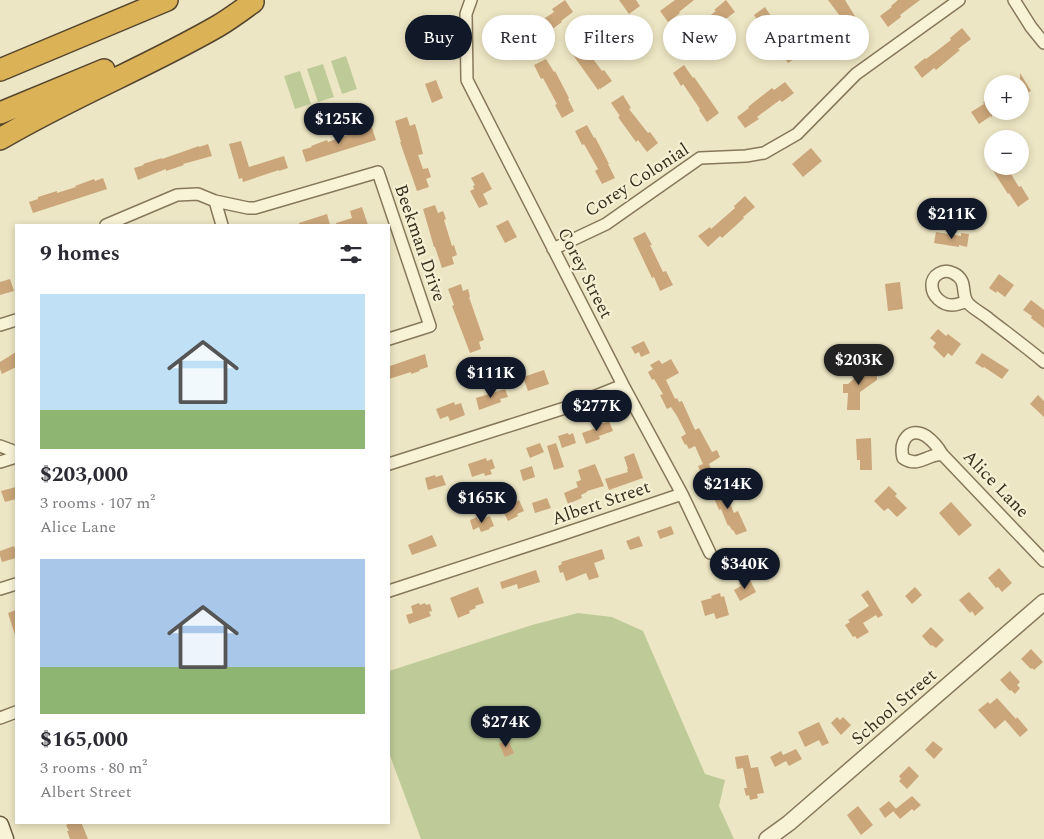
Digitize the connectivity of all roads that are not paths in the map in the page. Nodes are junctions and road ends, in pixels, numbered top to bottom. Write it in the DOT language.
graph roads {
  1 [pos="167,0"];
  2 [pos="471,0"];
  3 [pos="959,0"];
  4 [pos="1014,0"];
  5 [pos="255,1"];
  6 [pos="97,29"];
  7 [pos="1044,43"];
  8 [pos="0,62"];
  9 [pos="0,70"];
  10 [pos="0,113"];
  11 [pos="0,139"];
  12 [pos="215,201"];
  13 [pos="108,224"];
  14 [pos="222,224"];
  15 [pos="553,249"];
  16 [pos="967,302"];
  17 [pos="15,320"];
  18 [pos="0,325"];
  19 [pos="390,339"];
  20 [pos="1044,362"];
  21 [pos="623,385"];
  22 [pos="0,446"];
  23 [pos="15,452"];
  24 [pos="942,454"];
  25 [pos="15,457"];
  26 [pos="0,462"];
  27 [pos="390,464"];
  28 [pos="682,494"];
  29 [pos="710,553"];
  30 [pos="1044,561"];
  31 [pos="15,584"];
  32 [pos="0,590"];
  33 [pos="390,591"];
  34 [pos="1044,602"];
  35 [pos="15,712"];
  36 [pos="0,718"];
  37 [pos="0,825"];
  38 [pos="5,839"];
  39 [pos="767,839"];
  1 -- 6 [label="highway"];
  2 -- 15 [label="street, Corey Street"];
  3 -- 15 [label="street, Corey Colonial"];
  4 -- 7 [label="street"];
  5 -- 10 [label="highway"];
  5 -- 11 [label="highway"];
  6 -- 8 [label="highway"];
  6 -- 9 [label="highway"];
  12 -- 13 [label="street, Beekman Drive"];
  12 -- 14 [label="street"];
  12 -- 19 [label="street, Beekman Drive"];
  15 -- 21 [label="street, Corey Street"];
  16 -- 20 [label="street"];
  17 -- 18 [label="street"];
  21 -- 27 [label="street"];
  21 -- 28 [label="street, Corey Street"];
  22 -- 23 [label="street"];
  24 -- 30 [label="street, Alice Lane"];
  25 -- 26 [label="street"];
  28 -- 29 [label="street, Corey Street"];
  28 -- 33 [label="street, Albert Street"];
  31 -- 32 [label="street"];
  34 -- 39 [label="street, School Street"];
  35 -- 36 [label="street"];
  37 -- 38 [label="main road"];
}
